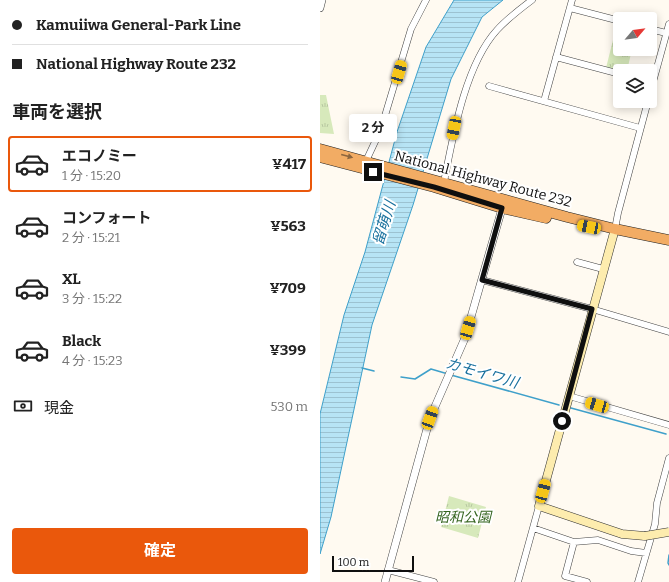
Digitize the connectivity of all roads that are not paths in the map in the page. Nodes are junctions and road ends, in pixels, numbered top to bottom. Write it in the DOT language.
graph roads {
  1 [pos="322,0"];
  2 [pos="426,0"];
  3 [pos="532,0"];
  4 [pos="572,0"];
  5 [pos="320,8"];
  6 [pos="570,8"];
  7 [pos="613,19"];
  8 [pos="669,24"];
  9 [pos="657,31"];
  10 [pos="666,33"];
  11 [pos="556,57"];
  12 [pos="657,64"];
  13 [pos="613,72"];
  14 [pos="489,86"];
  15 [pos="544,101"];
  16 [pos="646,108"];
  17 [pos="640,128"];
  18 [pos="320,149"];
  19 [pos="320,157"];
  20 [pos="371,166"];
  21 [pos="438,183"];
  22 [pos="503,204"];
  23 [pos="615,229"];
  24 [pos="669,240"];
  25 [pos="577,262"];
  26 [pos="603,269"];
  27 [pos="482,280"];
  28 [pos="592,309"];
  29 [pos="669,332"];
  30 [pos="569,396"];
  31 [pos="669,425"];
  32 [pos="669,458"];
  33 [pos="539,506"];
  34 [pos="533,528"];
  35 [pos="669,532"];
  36 [pos="574,542"];
  37 [pos="646,553"];
  38 [pos="388,570"];
  39 [pos="385,582"];
  40 [pos="434,582"];
  41 [pos="518,582"];
  42 [pos="587,582"];
  43 [pos="638,582"];
  1 -- 5 [label="street"];
  2 -- 20 [label="street"];
  3 -- 21 [label="street"];
  4 -- 6 [label="street"];
  6 -- 7 [label="street"];
  6 -- 11 [label="street"];
  8 -- 10 [label="street"];
  9 -- 10 [label="street"];
  10 -- 12 [label="street"];
  11 -- 13 [label="street"];
  11 -- 15 [label="street"];
  14 -- 15 [label="street"];
  15 -- 17 [label="street"];
  16 -- 17 [label="street"];
  17 -- 23 [label="street"];
  18 -- 20 [label="highway, National Highway Route 232, one-way"];
  19 -- 20 [label="highway, National Highway Route 232"];
  20 -- 21 [label="highway, National Highway Route 232"];
  21 -- 22 [label="highway, National Highway Route 232"];
  22 -- 23 [label="highway, National Highway Route 232"];
  22 -- 27 [label="street"];
  23 -- 24 [label="highway, National Highway Route 232"];
  23 -- 26 [label="main road"];
  25 -- 26 [label="street"];
  26 -- 28 [label="main road"];
  27 -- 28 [label="street"];
  27 -- 38 [label="street"];
  28 -- 29 [label="street"];
  28 -- 30 [label="main road"];
  30 -- 31 [label="street"];
  30 -- 33 [label="main road"];
  32 -- 37 [label="street"];
  33 -- 34 [label="street"];
  33 -- 35 [label="main road, bridge"];
  34 -- 36 [label="street"];
  34 -- 41 [label="street"];
  36 -- 37 [label="street"];
  36 -- 42 [label="street"];
  37 -- 43 [label="street"];
  38 -- 39 [label="street"];
  38 -- 40 [label="street"];
}
